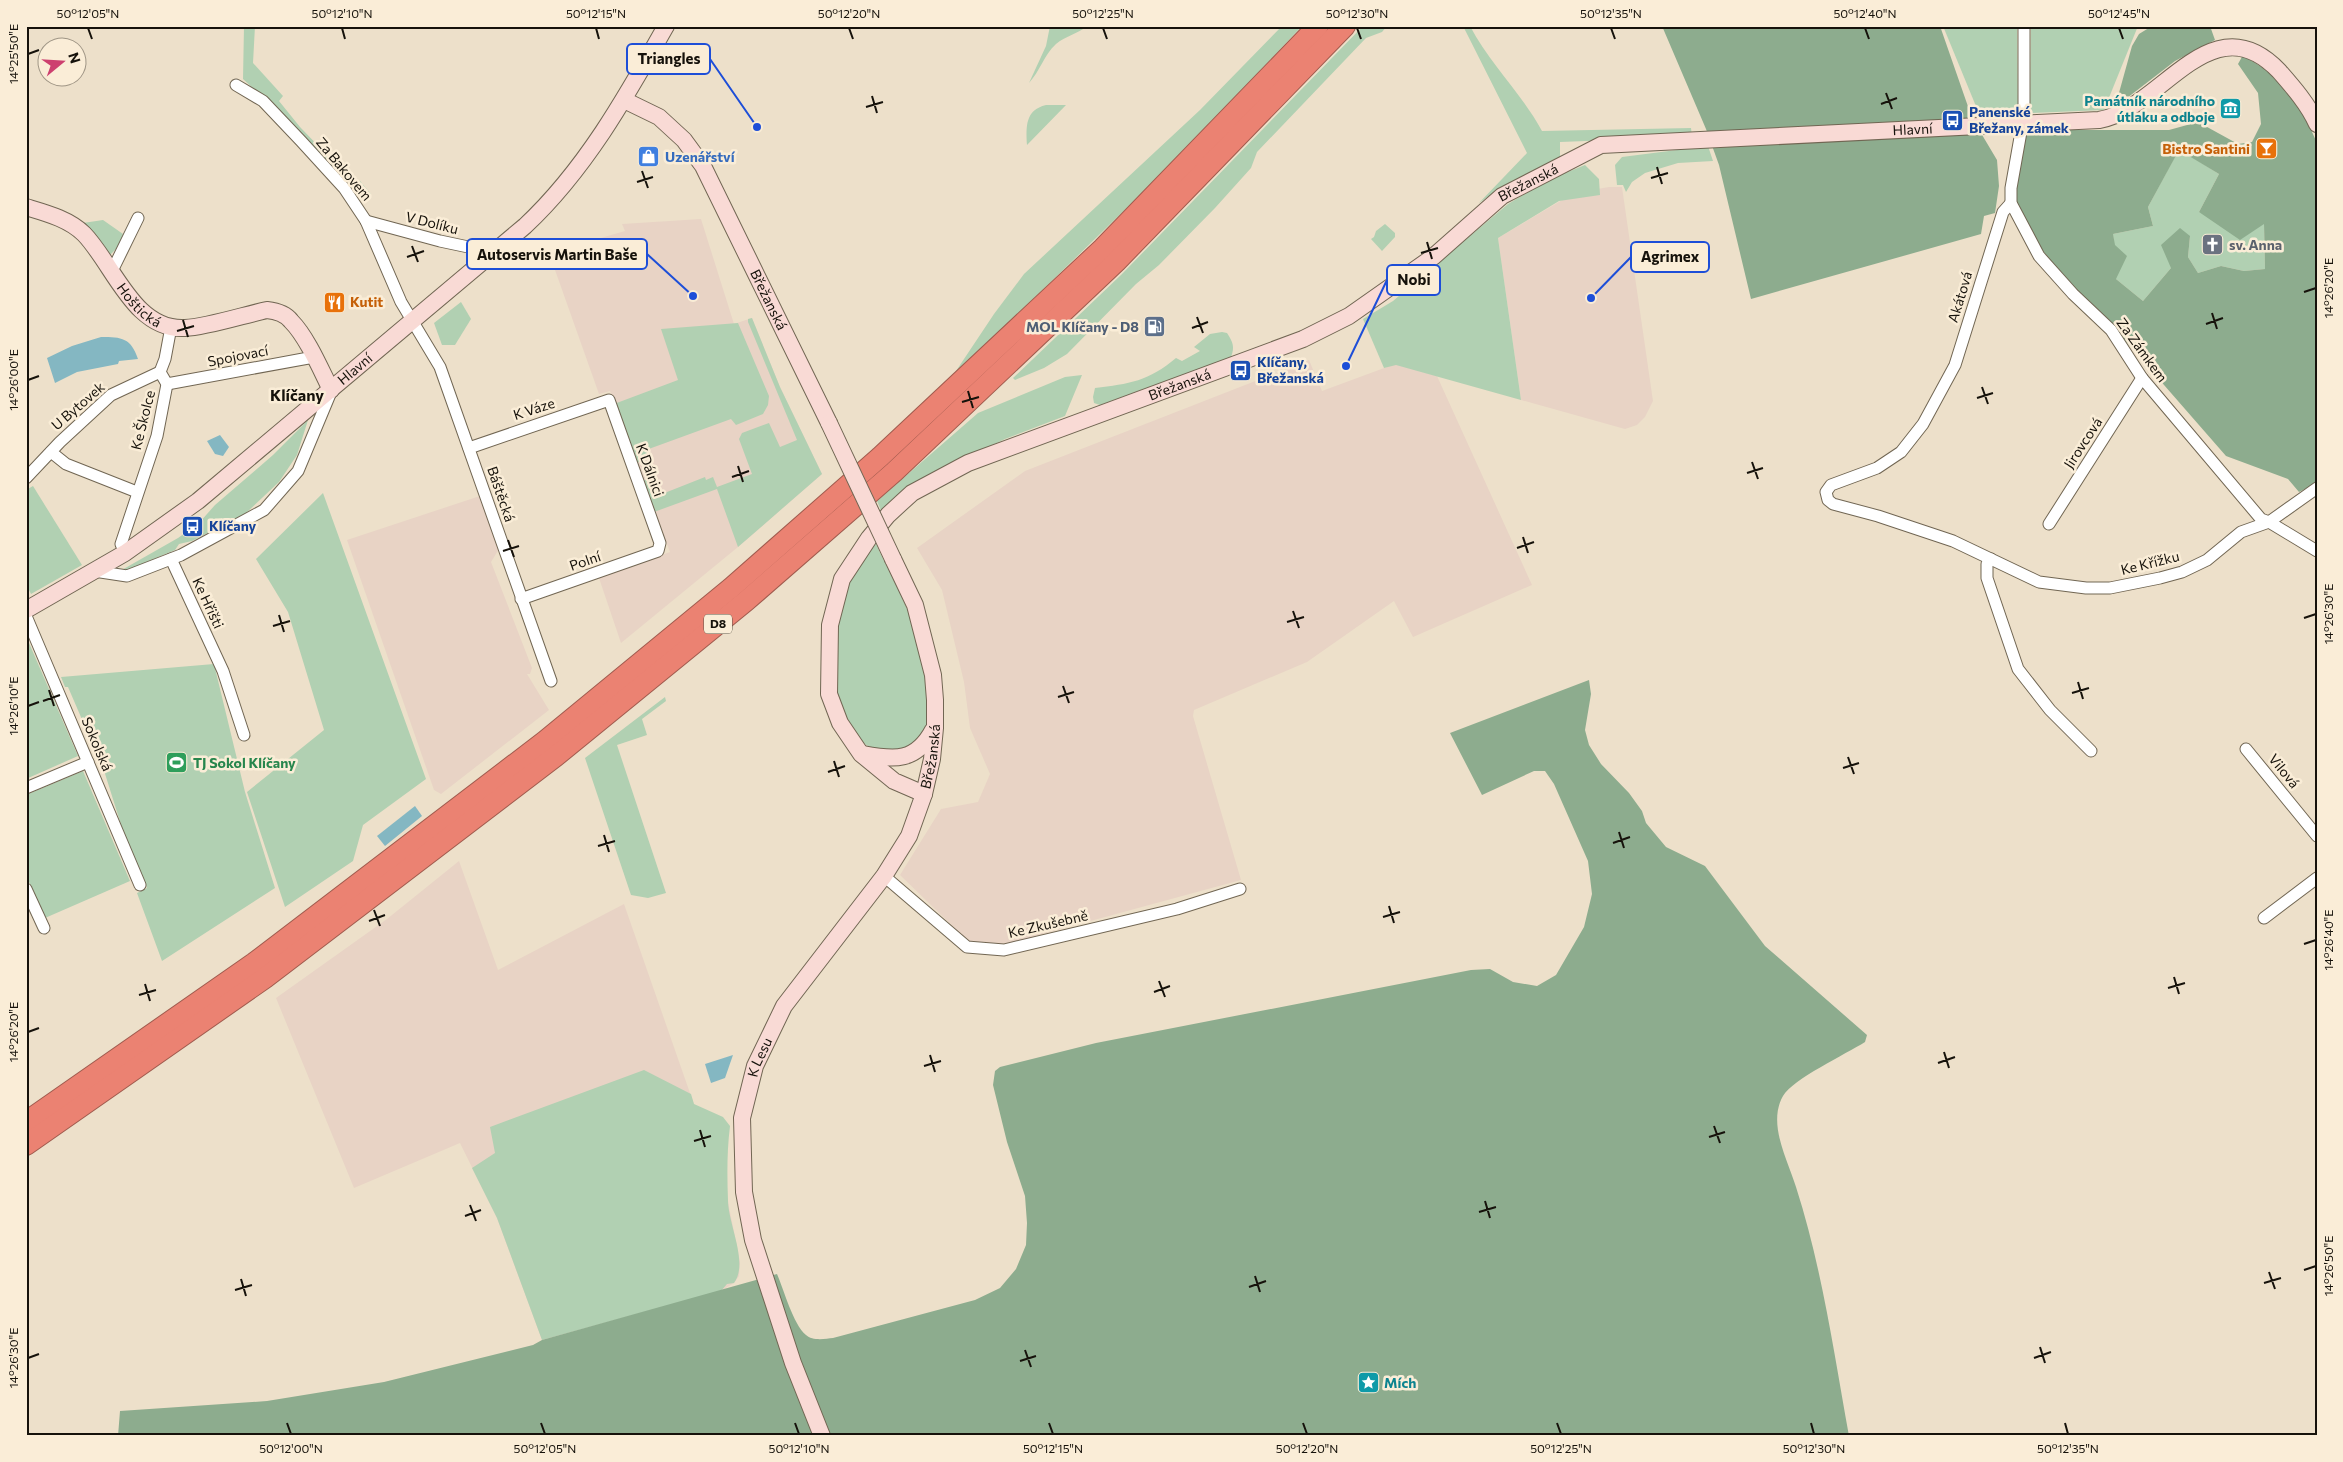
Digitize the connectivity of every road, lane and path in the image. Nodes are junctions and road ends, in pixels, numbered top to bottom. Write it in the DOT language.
graph roads {
  1 [pos="666,26"];
  2 [pos="1318,26"];
  3 [pos="1345,26"];
  4 [pos="2024,26"];
  5 [pos="236,85"];
  6 [pos="624,100"];
  7 [pos="2317,124"];
  8 [pos="2022,125"];
  9 [pos="1601,145"];
  10 [pos="2012,203"];
  11 [pos="26,207"];
  12 [pos="138,218"];
  13 [pos="366,221"];
  14 [pos="490,257"];
  15 [pos="112,271"];
  16 [pos="413,322"];
  17 [pos="171,328"];
  18 [pos="314,357"];
  19 [pos="160,372"];
  20 [pos="2142,378"];
  21 [pos="167,384"];
  22 [pos="331,390"];
  23 [pos="609,400"];
  24 [pos="469,448"];
  25 [pos="51,452"];
  26 [pos="26,478"];
  27 [pos="2317,488"];
  28 [pos="137,492"];
  29 [pos="2269,522"];
  30 [pos="2049,524"];
  31 [pos="658,551"];
  32 [pos="1974,551"];
  33 [pos="2317,551"];
  34 [pos="126,553"];
  35 [pos="171,559"];
  36 [pos="1991,559"];
  37 [pos="94,571"];
  38 [pos="521,599"];
  39 [pos="26,610"];
  40 [pos="26,616"];
  41 [pos="550,682"];
  42 [pos="934,728"];
  43 [pos="244,735"];
  44 [pos="2246,749"];
  45 [pos="2091,750"];
  46 [pos="861,754"];
  47 [pos="88,762"];
  48 [pos="26,788"];
  49 [pos="924,794"];
  50 [pos="2317,836"];
  51 [pos="884,876"];
  52 [pos="2317,878"];
  53 [pos="140,885"];
  54 [pos="26,889"];
  55 [pos="1240,889"];
  56 [pos="2264,918"];
  57 [pos="44,928"];
  58 [pos="26,1122"];
  59 [pos="26,1146"];
  60 [pos="822,1436"];
  1 -- 6 [label="street, Hlavní"];
  2 -- 58 [label="highway, D8"];
  3 -- 59 [label="highway, D8"];
  4 -- 8 [label="street, Za Zámkem"];
  5 -- 13 [label="street, Za Bakovem"];
  6 -- 14 [label="street, Hlavní"];
  6 -- 42 [label="street, Břežanská, bridge"];
  7 -- 8 [label="street, Hlavní"];
  8 -- 9 [label="street, Hlavní"];
  8 -- 10 [label="street, Za Zámkem"];
  9 -- 46 [label="street, Břežanská"];
  10 -- 20 [label="street, Za Zámkem"];
  10 -- 32 [label="street, Akátová"];
  11 -- 15 [label="street, Hoštická"];
  12 -- 15 [label="street"];
  13 -- 14 [label="street, V Dolíku"];
  13 -- 16 [label="street, Za Bakovem"];
  14 -- 16 [label="street, Hlavní"];
  15 -- 17 [label="street, Hoštická"];
  16 -- 22 [label="street, Hlavní"];
  16 -- 24 [label="street, Báštěcká"];
  17 -- 18 [label="street, Hoštická"];
  17 -- 19 [label="street, Ke Školce"];
  18 -- 21 [label="street, Spojovací"];
  18 -- 22 [label="street, Hoštická"];
  19 -- 21 [label="street, Ke Školce"];
  19 -- 25 [label="street, U Bytovek"];
  20 -- 29 [label="street, Za Zámkem"];
  20 -- 30 [label="street, Jirovcová"];
  21 -- 28 [label="street, Ke Školce"];
  22 -- 34 [label="street, Hlavní"];
  22 -- 35 [label="street"];
  23 -- 24 [label="street, K Váze"];
  23 -- 31 [label="street, K Dálnici"];
  24 -- 38 [label="street, Báštěcká"];
  25 -- 26 [label="street, U Bytovek"];
  25 -- 28 [label="street"];
  27 -- 29 [label="street, Ke Křížku"];
  28 -- 34 [label="street, Ke Školce"];
  29 -- 33 [label="street, Za Zámkem"];
  29 -- 36 [label="street, Ke Křížku"];
  31 -- 38 [label="street, Polní"];
  32 -- 36 [label="street, Ke Křížku"];
  34 -- 37 [label="street, Hlavní"];
  35 -- 37 [label="street"];
  35 -- 43 [label="street, Ke Hřišti"];
  36 -- 45 [label="street"];
  37 -- 39 [label="street, Hlavní"];
  38 -- 41 [label="street, Báštěcká"];
  40 -- 47 [label="street, Sokolská"];
  42 -- 46 [label="street"];
  42 -- 49 [label="street, Břežanská"];
  44 -- 50 [label="street, Vilová"];
  46 -- 49 [label="street, Břežanská"];
  47 -- 48 [label="street"];
  47 -- 53 [label="street, Sokolská"];
  49 -- 51 [label="street, K Lesu"];
  51 -- 55 [label="street, Ke Zkušebně"];
  51 -- 60 [label="street, K Lesu"];
  52 -- 56 [label="street"];
  54 -- 57 [label="street"];
}
